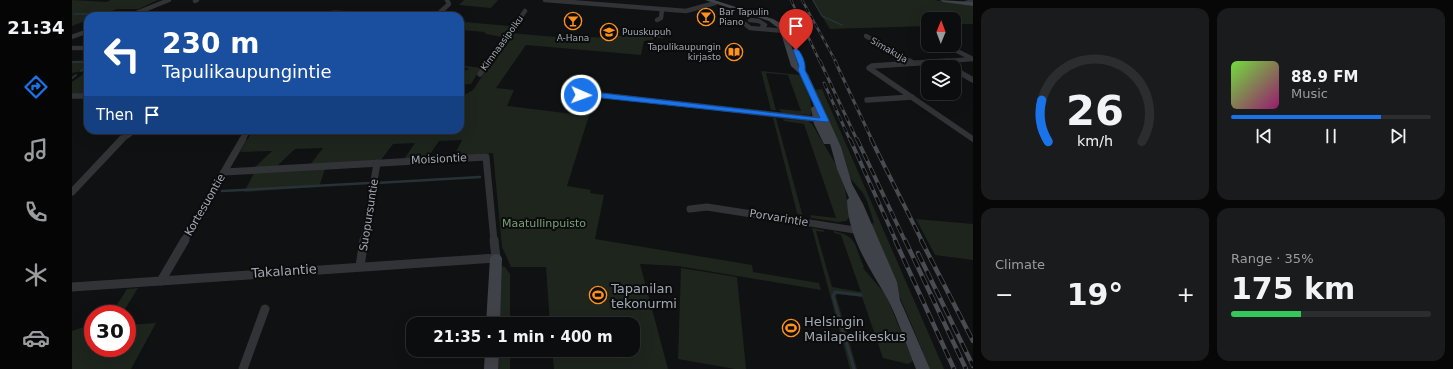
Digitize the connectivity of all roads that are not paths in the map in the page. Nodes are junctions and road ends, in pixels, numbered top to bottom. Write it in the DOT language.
graph roads {
  1 [pos="169,0"];
  2 [pos="447,0"];
  3 [pos="545,0"];
  4 [pos="701,0"];
  5 [pos="943,0"];
  6 [pos="973,1"];
  7 [pos="711,2"];
  8 [pos="966,3"];
  9 [pos="973,4"];
  10 [pos="662,9"];
  11 [pos="525,11"];
  12 [pos="139,12"];
  13 [pos="441,12"];
  14 [pos="755,18"];
  15 [pos="657,20"];
  16 [pos="745,24"];
  17 [pos="762,27"];
  18 [pos="784,30"];
  19 [pos="84,32"];
  20 [pos="72,36"];
  21 [pos="866,36"];
  22 [pos="72,48"];
  23 [pos="84,48"];
  24 [pos="959,52"];
  25 [pos="973,59"];
  26 [pos="961,60"];
  27 [pos="921,63"];
  28 [pos="913,64"];
  29 [pos="961,73"];
  30 [pos="480,74"];
  31 [pos="973,80"];
  32 [pos="581,95"];
  33 [pos="72,96"];
  34 [pos="84,96"];
  35 [pos="912,97"];
  36 [pos="867,100"];
  37 [pos="821,120"];
  38 [pos="129,134"];
  39 [pos="246,134"];
  40 [pos="973,139"];
  41 [pos="377,163"];
  42 [pos="224,172"];
  43 [pos="72,192"];
  44 [pos="690,209"];
  45 [pos="864,231"];
  46 [pos="496,258"];
  47 [pos="360,266"];
  48 [pos="161,281"];
  49 [pos="72,287"];
  50 [pos="265,309"];
  51 [pos="492,317"];
  52 [pos="492,357"];
  53 [pos="243,369"];
  54 [pos="491,369"];
  55 [pos="923,369"];
  1 -- 12 [label="street"];
  2 -- 13 [label="street"];
  3 -- 10 [label="street"];
  4 -- 7 [label="main road"];
  5 -- 8 [label="main road"];
  6 -- 8 [label="street"];
  7 -- 10 [label="street"];
  7 -- 14 [label="main road"];
  8 -- 9 [label="main road"];
  10 -- 15 [label="street"];
  11 -- 30 [label="street, Kimnaasipolku"];
  14 -- 16 [label="street"];
  14 -- 17 [label="street"];
  14 -- 18 [label="main road"];
  16 -- 17 [label="street"];
  16 -- 18 [label="street"];
  17 -- 18 [label="street"];
  18 -- 37 [label="main road"];
  19 -- 20 [label="street"];
  21 -- 28 [label="street, Simakuja"];
  22 -- 23 [label="street"];
  24 -- 25 [label="street"];
  25 -- 26 [label="street"];
  27 -- 28 [label="street"];
  28 -- 35 [label="street"];
  29 -- 31 [label="street"];
  32 -- 37 [label="street"];
  33 -- 34 [label="street"];
  35 -- 36 [label="street"];
  35 -- 40 [label="street"];
  37 -- 45 [label="main road"];
  38 -- 43 [label="street"];
  39 -- 42 [label="street, Kortesuontie"];
  41 -- 42 [label="street, Moisiontie"];
  41 -- 46 [label="street, Moisiontie"];
  41 -- 47 [label="street, Suopursuntie"];
  42 -- 48 [label="street, Kortesuontie"];
  44 -- 45 [label="street, Porvarintie"];
  45 -- 55 [label="main road"];
  46 -- 47 [label="street, Takalantie"];
  46 -- 51 [label="main road, Moisiontie"];
  47 -- 48 [label="street, Takalantie"];
  48 -- 49 [label="street, Takalantie"];
  50 -- 53 [label="street"];
  52 -- 54 [label="main road"];
}
